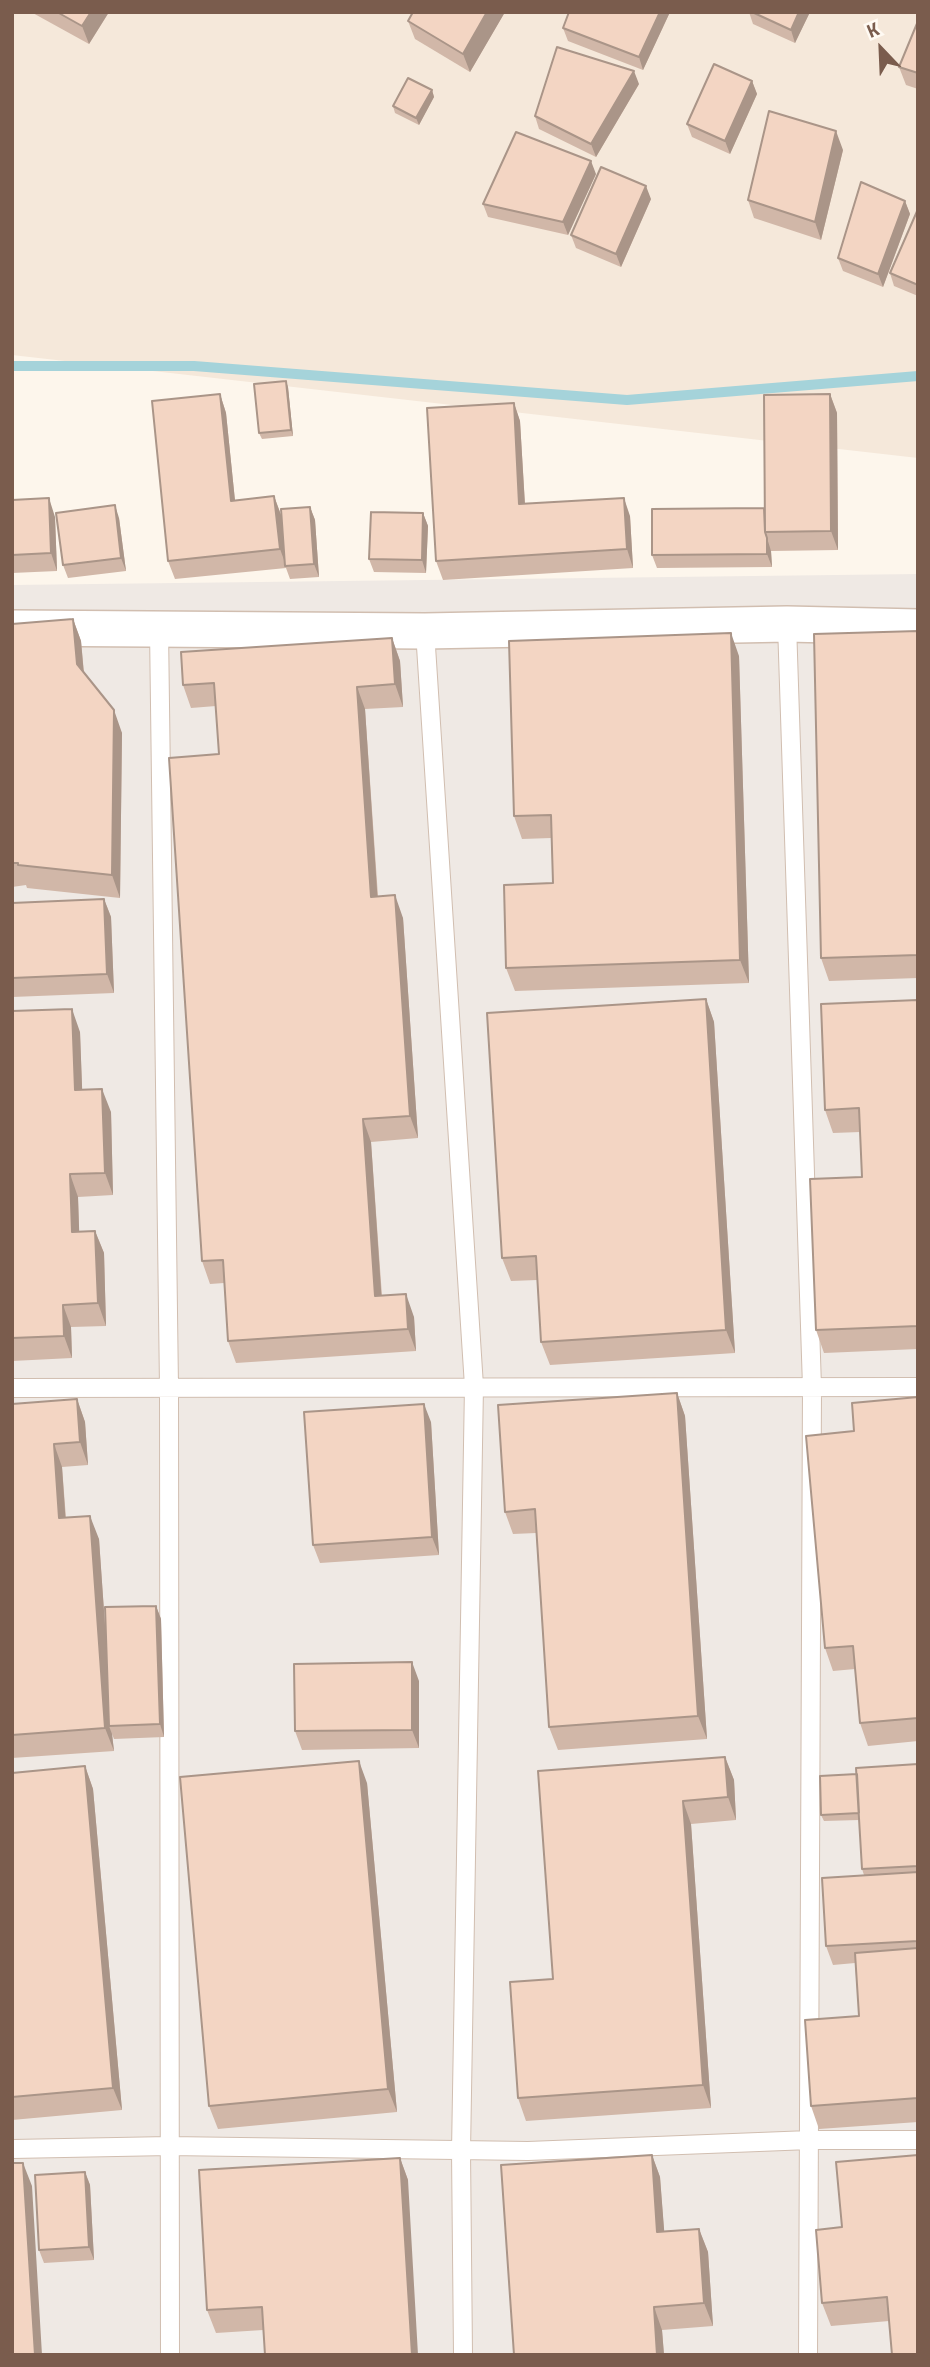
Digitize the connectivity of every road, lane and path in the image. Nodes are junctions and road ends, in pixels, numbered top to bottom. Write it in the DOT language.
graph roads {
  1 [pos="788,624"];
  2 [pos="918,627"];
  3 [pos="12,628"];
  4 [pos="159,629"];
  5 [pos="425,631"];
  6 [pos="474,1386"];
  7 [pos="169,1387"];
  8 [pos="812,1387"];
  9 [pos="918,1387"];
  10 [pos="12,1388"];
  11 [pos="810,2140"];
  12 [pos="918,2140"];
  13 [pos="169,2146"];
  14 [pos="12,2149"];
  15 [pos="461,2151"];
  16 [pos="170,2355"];
  17 [pos="463,2355"];
  18 [pos="808,2355"];
  1 -- 2 [label="street"];
  1 -- 5 [label="street"];
  1 -- 8 [label="lane"];
  3 -- 4 [label="street"];
  4 -- 5 [label="street"];
  4 -- 7 [label="lane"];
  5 -- 6 [label="lane"];
  6 -- 7 [label="lane"];
  6 -- 8 [label="lane"];
  6 -- 15 [label="lane"];
  7 -- 10 [label="lane"];
  7 -- 13 [label="lane"];
  8 -- 9 [label="lane"];
  8 -- 11 [label="lane"];
  11 -- 12 [label="lane"];
  11 -- 15 [label="lane"];
  11 -- 18 [label="lane"];
  13 -- 14 [label="lane"];
  13 -- 15 [label="lane"];
  13 -- 16 [label="lane"];
  15 -- 17 [label="lane"];
}
